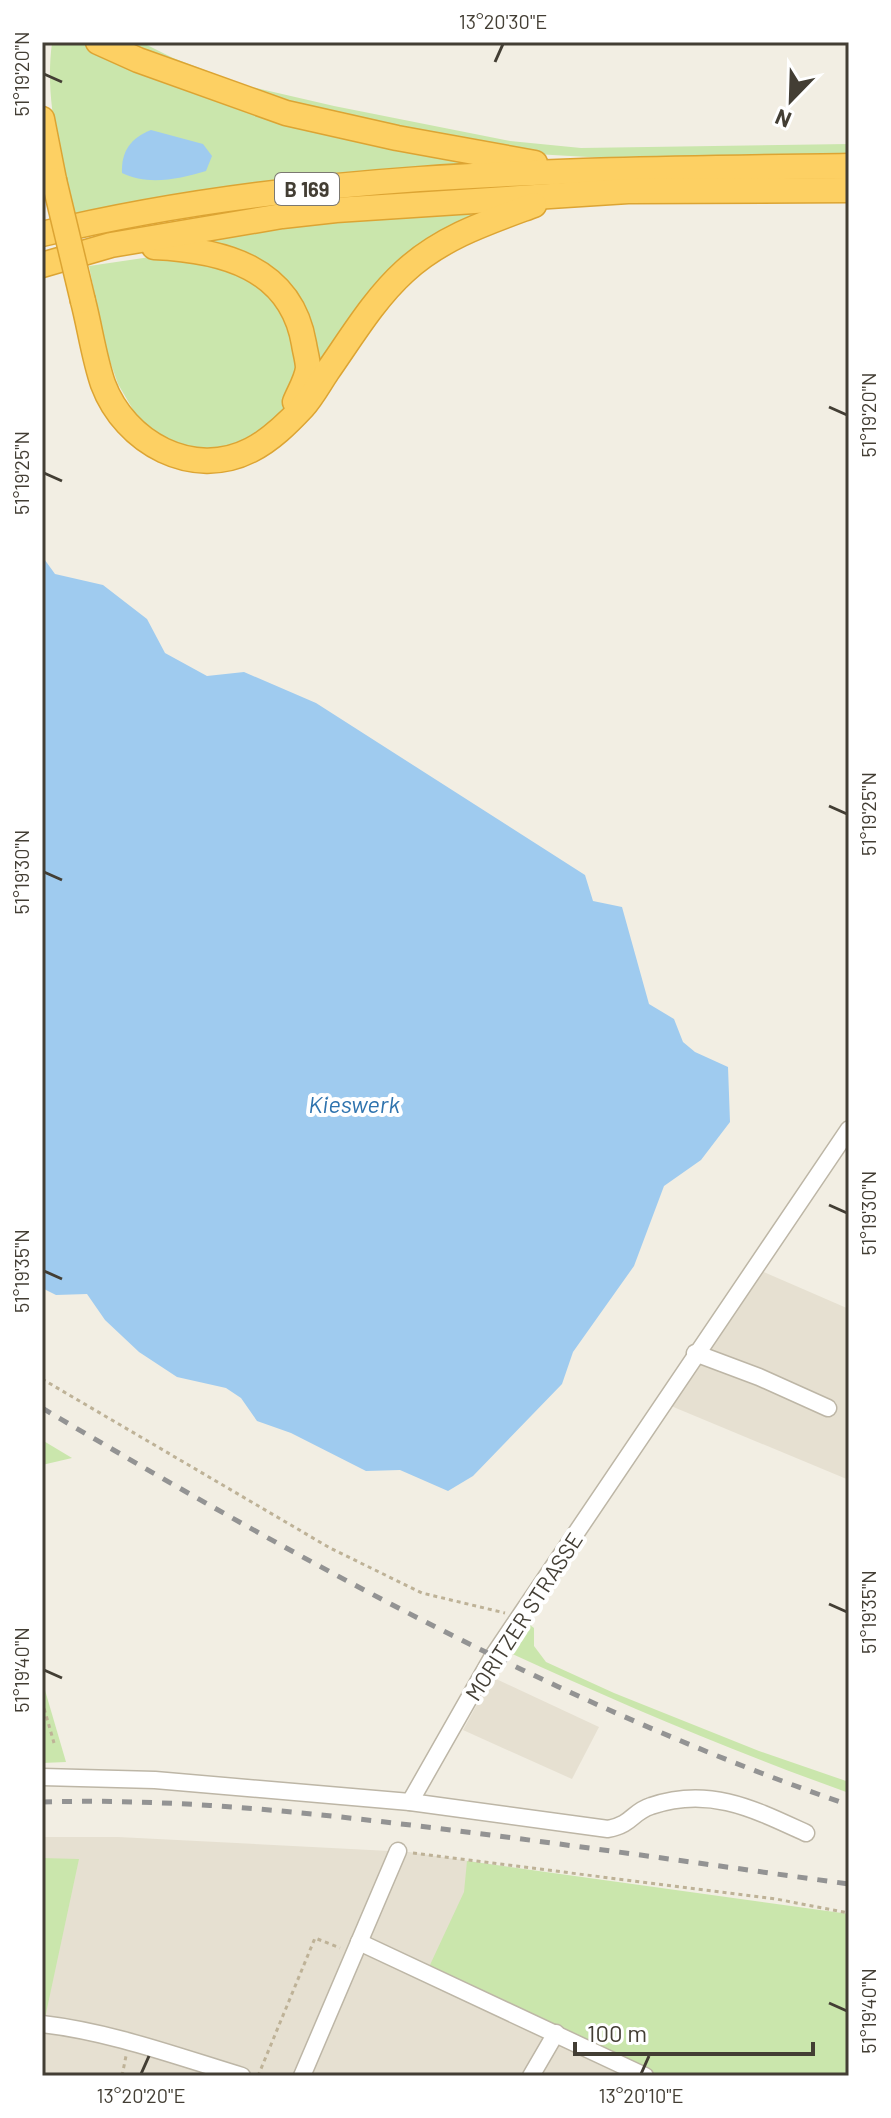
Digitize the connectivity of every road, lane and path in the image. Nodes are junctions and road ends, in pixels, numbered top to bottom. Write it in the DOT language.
graph roads {
  1 [pos="98,42"];
  2 [pos="42,119"];
  3 [pos="849,166"];
  4 [pos="576,170"];
  5 [pos="849,190"];
  6 [pos="559,196"];
  7 [pos="42,234"];
  8 [pos="111,245"];
  9 [pos="42,265"];
  10 [pos="287,422"];
  11 [pos="849,1129"];
  12 [pos="695,1353"];
  13 [pos="42,1379"];
  14 [pos="828,1408"];
  15 [pos="520,1615"];
  16 [pos="42,1701"];
  17 [pos="54,1743"];
  18 [pos="42,1777"];
  19 [pos="410,1802"];
  20 [pos="806,1833"];
  21 [pos="398,1851"];
  22 [pos="849,1913"];
  23 [pos="357,1948"];
  24 [pos="42,2024"];
  25 [pos="556,2033"];
  26 [pos="242,2076"];
  27 [pos="258,2076"];
  28 [pos="302,2076"];
  29 [pos="531,2076"];
  30 [pos="645,2076"];
  1 -- 4 [label="highway, B 169"];
  2 -- 10 [label="highway, B 169, bridge"];
  3 -- 4 [label="highway, B 169"];
  4 -- 7 [label="highway, B 169"];
  5 -- 6 [label="highway, B 169"];
  6 -- 8 [label="highway, B 169"];
  6 -- 10 [label="highway, B 169"];
  8 -- 9 [label="highway, B 169"];
  8 -- 10 [label="highway, B 169"];
  11 -- 12 [label="street, MORITZER STRASSE"];
  12 -- 14 [label="street"];
  12 -- 15 [label="street, MORITZER STRASSE"];
  13 -- 15 [label="path"];
  15 -- 19 [label="street, MORITZER STRASSE"];
  16 -- 17 [label="path"];
  18 -- 19 [label="street"];
  19 -- 20 [label="street"];
  21 -- 22 [label="path"];
  21 -- 23 [label="street"];
  23 -- 25 [label="street"];
  23 -- 27 [label="path"];
  23 -- 28 [label="street"];
  24 -- 26 [label="street"];
  25 -- 29 [label="street"];
  25 -- 30 [label="street"];
}
